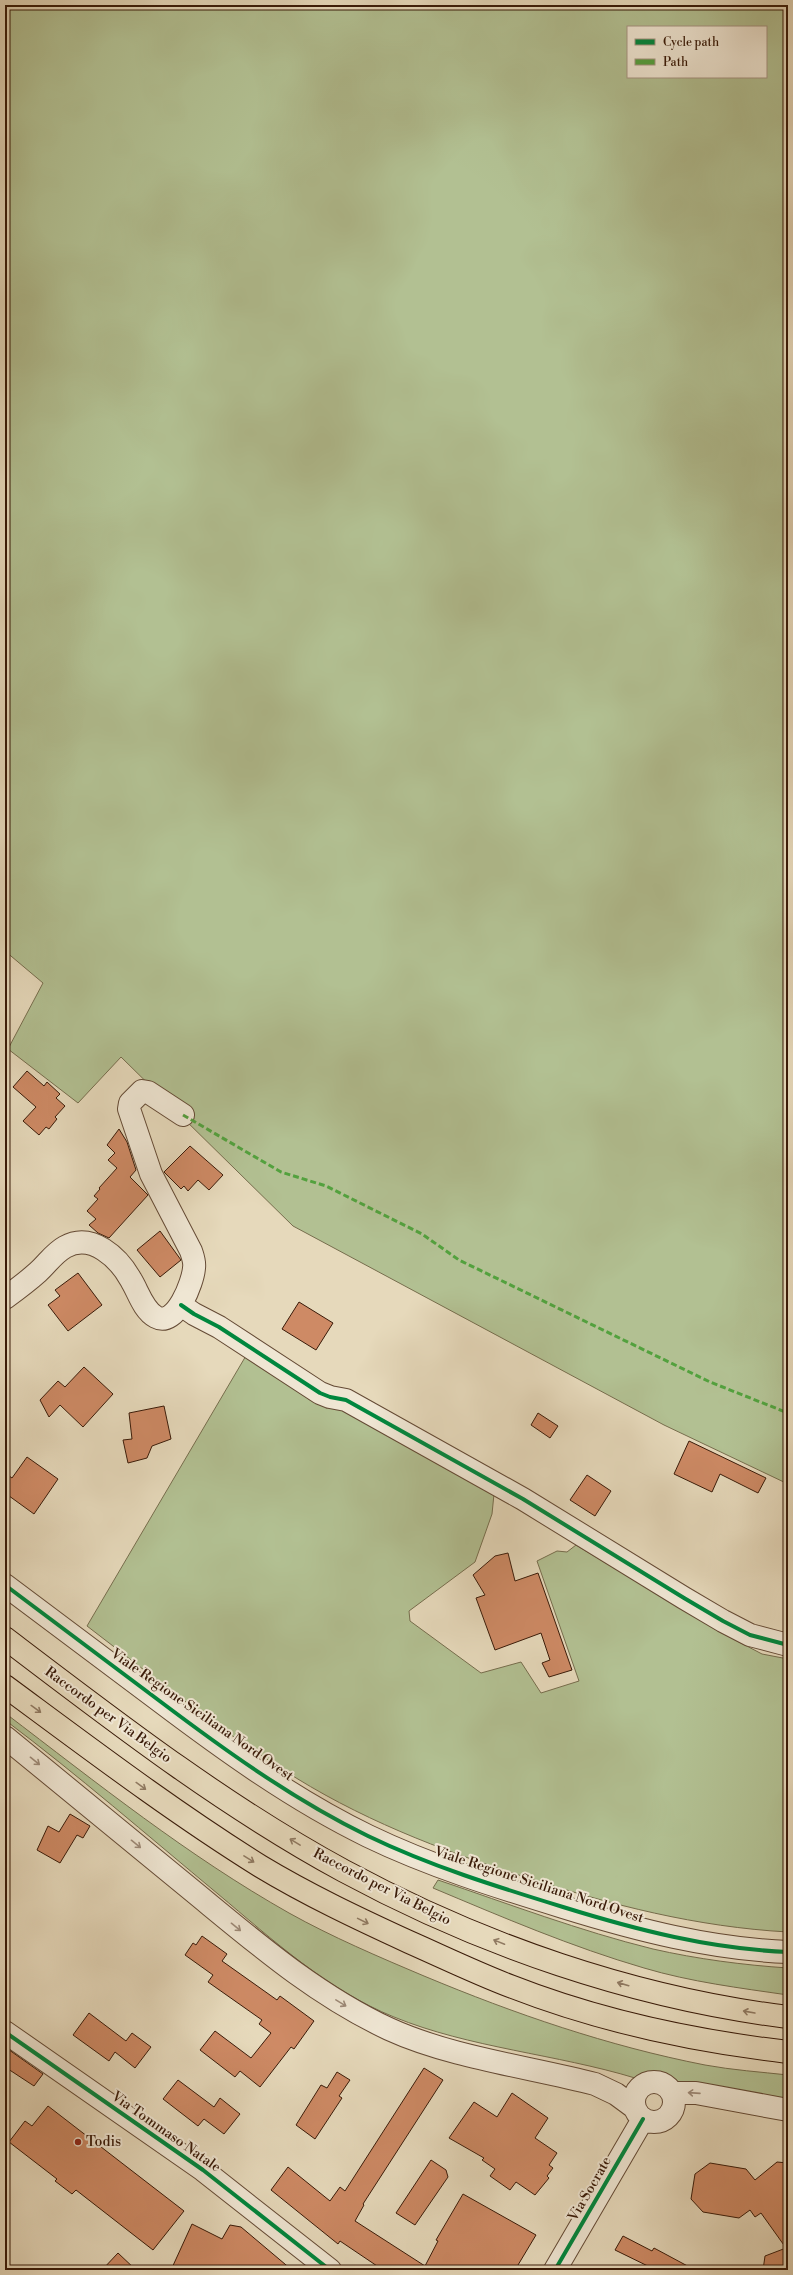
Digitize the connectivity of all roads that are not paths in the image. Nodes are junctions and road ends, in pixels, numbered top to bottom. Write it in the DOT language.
graph roads {
  1 [pos="183,1115"];
  2 [pos="5,1298"];
  3 [pos="181,1305"];
  4 [pos="5,1585"];
  5 [pos="5,1638"];
  6 [pos="788,1645"];
  7 [pos="5,1686"];
  8 [pos="5,1737"];
  9 [pos="788,1952"];
  10 [pos="788,2017"];
  11 [pos="5,2032"];
  12 [pos="788,2052"];
  13 [pos="672,2102"];
  14 [pos="788,2110"];
  15 [pos="639,2114"];
  16 [pos="788,2124"];
  17 [pos="330,2270"];
  18 [pos="555,2270"];
  1 -- 3 [label="street"];
  2 -- 3 [label="street"];
  3 -- 6 [label="street"];
  4 -- 9 [label="street, Viale Regione Siciliana Nord Ovest"];
  10 -- 5 [label="highway, Raccordo per Via Belgio, one-way"];
  7 -- 12 [label="highway, one-way"];
  8 -- 15 [label="street, one-way"];
  11 -- 17 [label="street, Via Tommaso Natale"];
  14 -- 13 [label="street, one-way"];
  13 -- 15 [label="street"];
  13 -- 15 [label="street"];
  13 -- 16 [label="street"];
  15 -- 18 [label="street, Via Socrate"];
}
